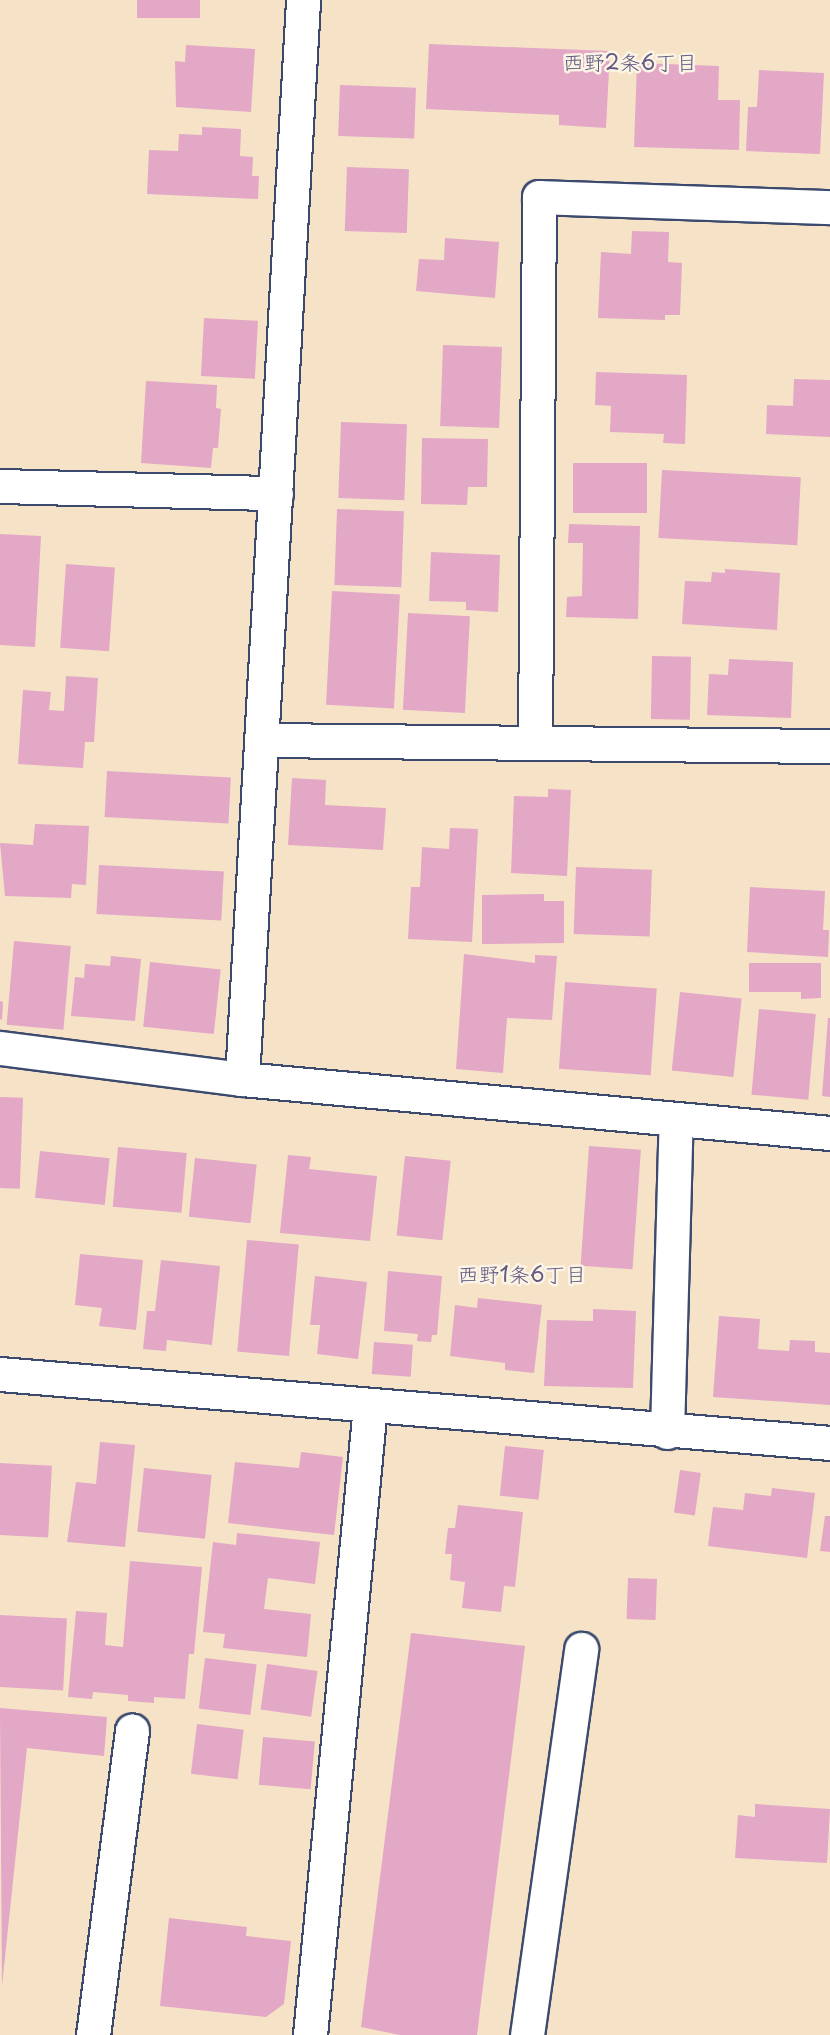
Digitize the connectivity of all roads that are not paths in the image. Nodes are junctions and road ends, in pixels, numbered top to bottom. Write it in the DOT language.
graph roads {
  1 [pos="303,0"];
  2 [pos="830,207"];
  3 [pos="0,486"];
  4 [pos="276,493"];
  5 [pos="262,740"];
  6 [pos="535,743"];
  7 [pos="830,746"];
  8 [pos="0,1048"];
  9 [pos="242,1079"];
  10 [pos="676,1119"];
  11 [pos="830,1133"];
  12 [pos="0,1374"];
  13 [pos="370,1406"];
  14 [pos="667,1432"];
  15 [pos="830,1443"];
  16 [pos="581,1649"];
  17 [pos="132,1730"];
  18 [pos="93,2035"];
  19 [pos="310,2035"];
  20 [pos="527,2035"];
  1 -- 4 [label="street"];
  2 -- 6 [label="street"];
  3 -- 4 [label="street"];
  4 -- 5 [label="street"];
  5 -- 6 [label="street"];
  5 -- 9 [label="street"];
  6 -- 7 [label="street"];
  8 -- 9 [label="street"];
  9 -- 10 [label="street"];
  10 -- 11 [label="street"];
  10 -- 14 [label="street"];
  12 -- 13 [label="street"];
  13 -- 14 [label="street"];
  13 -- 19 [label="street"];
  14 -- 15 [label="street"];
  16 -- 20 [label="street"];
  17 -- 18 [label="street"];
}
